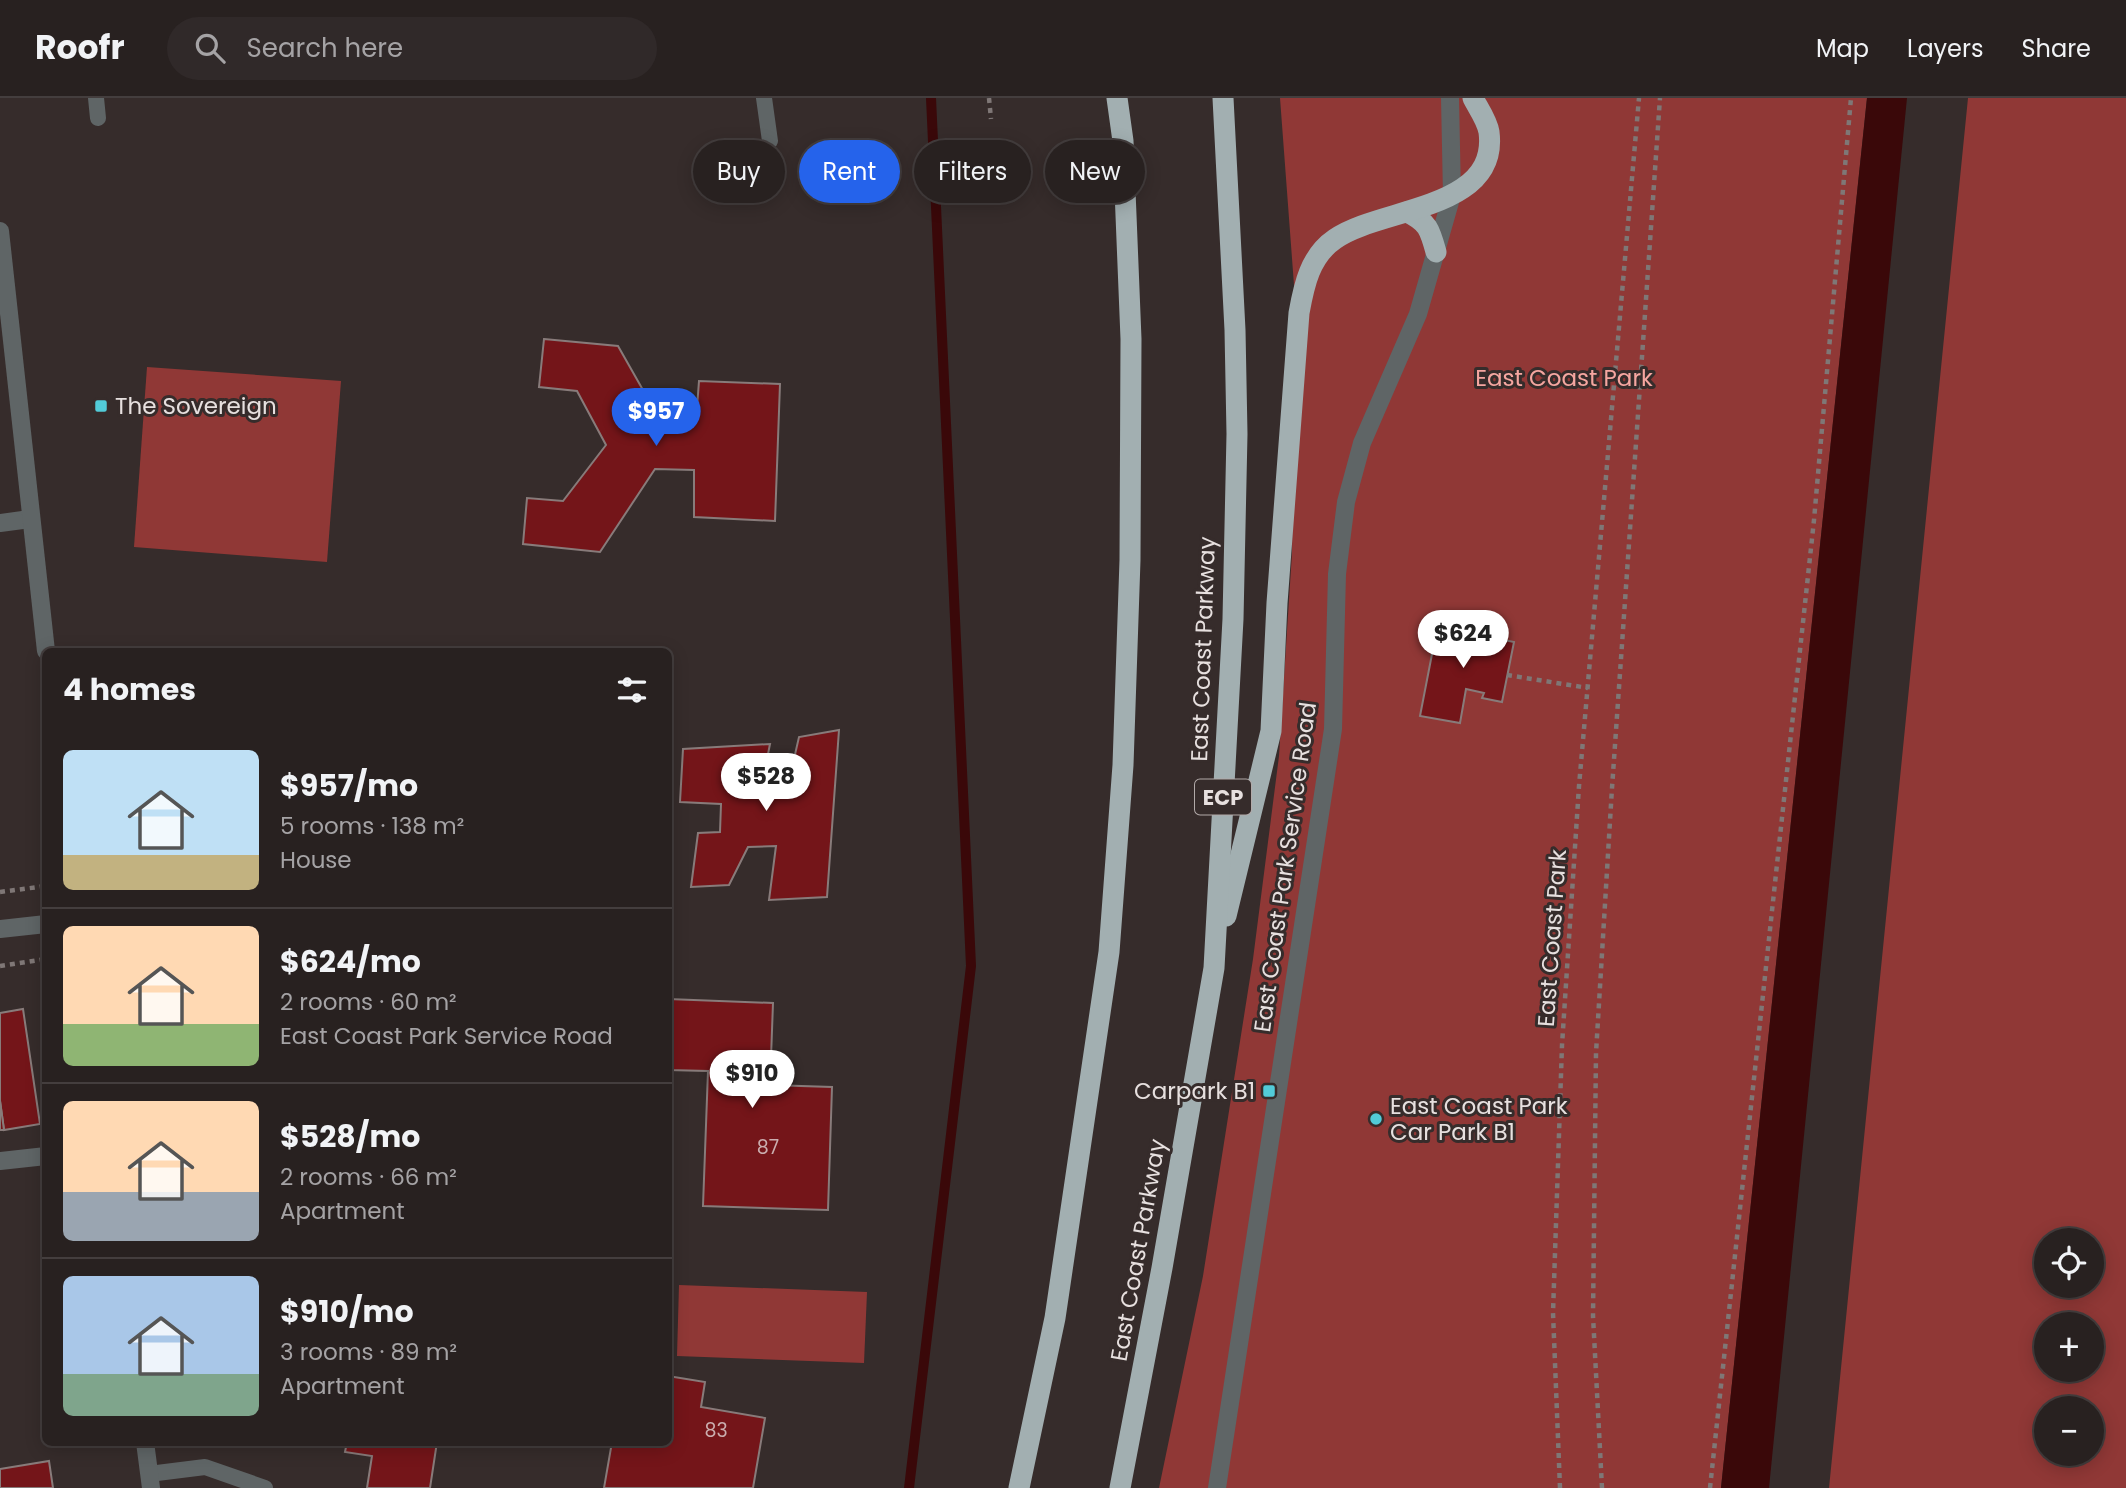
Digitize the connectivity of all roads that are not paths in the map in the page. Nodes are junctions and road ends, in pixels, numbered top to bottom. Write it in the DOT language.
graph roads {
  1 [pos="96,98"];
  2 [pos="764,98"];
  3 [pos="1117,98"];
  4 [pos="1223,98"];
  5 [pos="1450,98"];
  6 [pos="1473,98"];
  7 [pos="98,118"];
  8 [pos="770,140"];
  9 [pos="1452,195"];
  10 [pos="1407,212"];
  11 [pos="0,231"];
  12 [pos="1436,251"];
  13 [pos="30,520"];
  14 [pos="0,523"];
  15 [pos="46,648"];
  16 [pos="42,924"];
  17 [pos="0,929"];
  18 [pos="1214,968"];
  19 [pos="42,1156"];
  20 [pos="0,1161"];
  21 [pos="146,1446"];
  22 [pos="150,1481"];
  23 [pos="265,1488"];
  24 [pos="1019,1488"];
  25 [pos="1120,1488"];
  26 [pos="1217,1488"];
  1 -- 7 [label="lane"];
  2 -- 8 [label="lane"];
  3 -- 24 [label="highway"];
  4 -- 18 [label="highway, East Coast Parkway / ECP"];
  5 -- 9 [label="street, East Coast Park Service Road"];
  6 -- 9 [label="highway"];
  9 -- 10 [label="highway"];
  9 -- 12 [label="street, East Coast Park Service Road"];
  10 -- 12 [label="highway"];
  10 -- 18 [label="highway"];
  11 -- 13 [label="street"];
  12 -- 26 [label="street, East Coast Park Service Road"];
  13 -- 14 [label="street"];
  13 -- 15 [label="street"];
  16 -- 17 [label="street"];
  18 -- 25 [label="highway, East Coast Parkway / ECP"];
  19 -- 20 [label="street"];
  21 -- 22 [label="street"];
  22 -- 23 [label="lane"];
}
